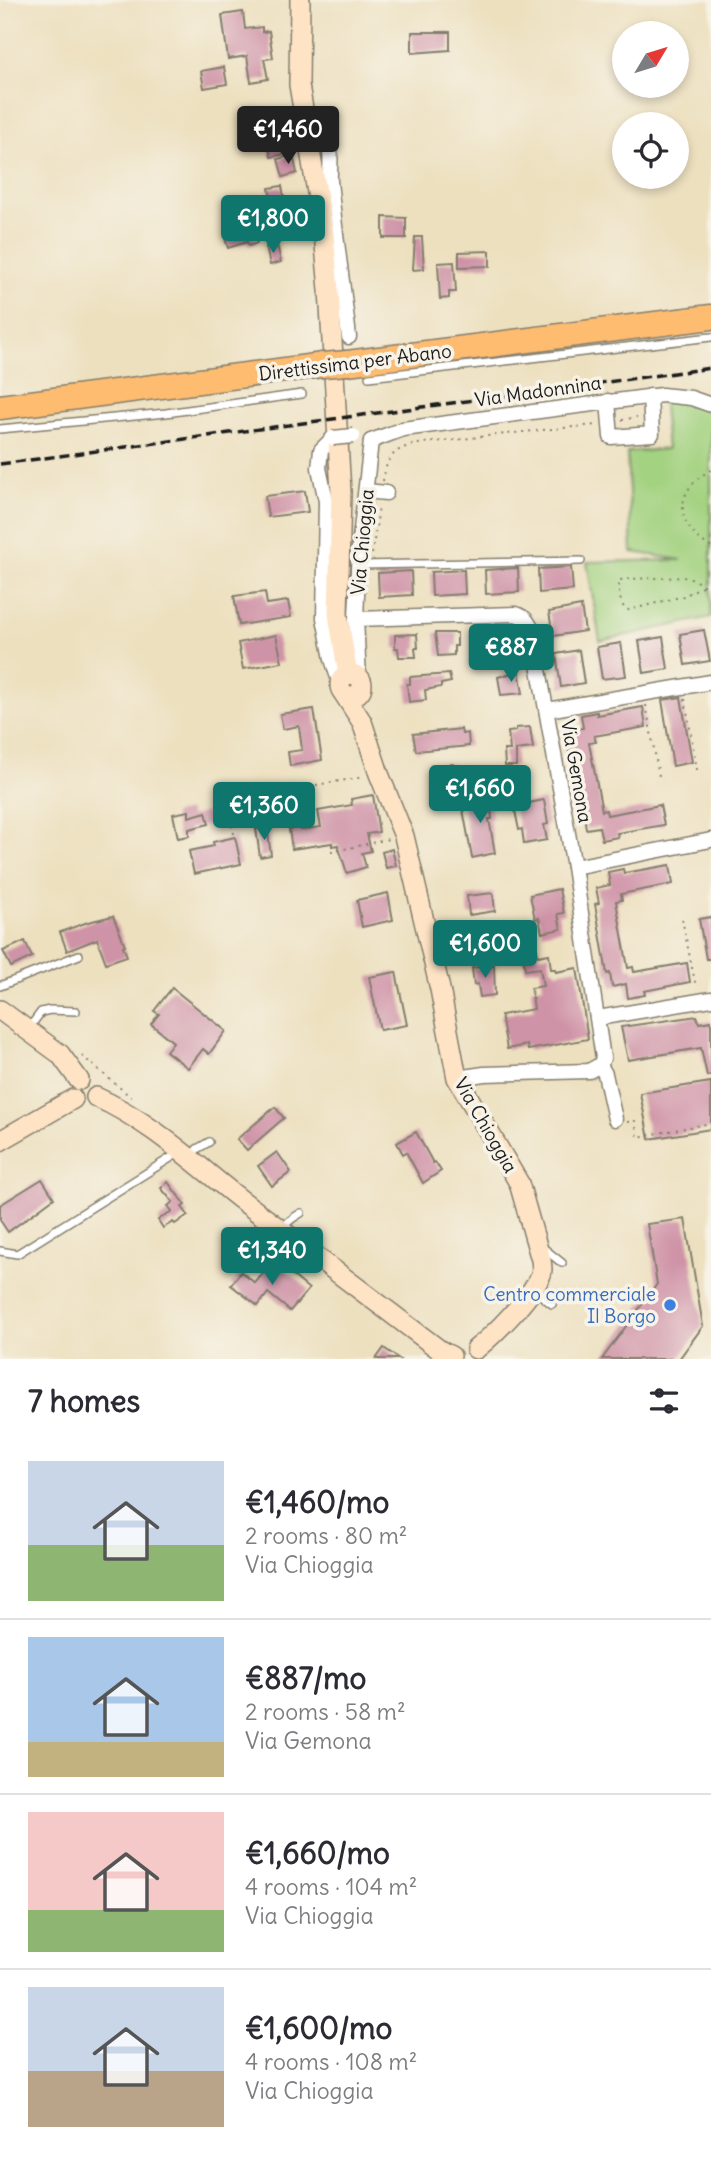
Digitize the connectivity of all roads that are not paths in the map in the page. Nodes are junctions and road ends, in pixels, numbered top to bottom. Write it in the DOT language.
graph roads {
  1 [pos="300,0"];
  2 [pos="309,141"];
  3 [pos="711,317"];
  4 [pos="349,337"];
  5 [pos="711,337"];
  6 [pos="369,377"];
  7 [pos="302,394"];
  8 [pos="650,396"];
  9 [pos="608,401"];
  10 [pos="711,405"];
  11 [pos="0,407"];
  12 [pos="0,429"];
  13 [pos="371,440"];
  14 [pos="366,491"];
  15 [pos="384,493"];
  16 [pos="581,561"];
  17 [pos="365,565"];
  18 [pos="356,619"];
  19 [pos="711,682"];
  20 [pos="350,684"];
  21 [pos="547,710"];
  22 [pos="711,840"];
  23 [pos="574,867"];
  24 [pos="79,955"];
  25 [pos="0,986"];
  26 [pos="705,1000"];
  27 [pos="0,1010"];
  28 [pos="76,1012"];
  29 [pos="598,1018"];
  30 [pos="27,1030"];
  31 [pos="600,1065"];
  32 [pos="457,1078"];
  33 [pos="79,1080"];
  34 [pos="96,1097"];
  35 [pos="74,1099"];
  36 [pos="615,1119"];
  37 [pos="0,1141"];
  38 [pos="209,1142"];
  39 [pos="185,1155"];
  40 [pos="301,1213"];
  41 [pos="280,1230"];
  42 [pos="536,1243"];
  43 [pos="0,1251"];
  44 [pos="562,1263"];
  45 [pos="532,1289"];
  46 [pos="552,1304"];
  47 [pos="478,1354"];
  48 [pos="450,1358"];
  1 -- 2 [label="street, Via Chioggia"];
  2 -- 4 [label="street"];
  2 -- 20 [label="street, Via Chioggia"];
  3 -- 11 [label="highway, Direttissima per Abano"];
  5 -- 6 [label="lane"];
  7 -- 12 [label="lane"];
  8 -- 9 [label="street, Via Madonnina"];
  8 -- 9 [label="street"];
  8 -- 10 [label="street, Via Madonnina"];
  9 -- 13 [label="street, Via Madonnina"];
  13 -- 14 [label="street, Via Chioggia"];
  13 -- 20 [label="street, Via Chioggia, bridge"];
  14 -- 15 [label="street"];
  14 -- 17 [label="street, Via Chioggia"];
  16 -- 17 [label="lane"];
  17 -- 18 [label="street, Via Chioggia"];
  18 -- 20 [label="street, Via Chioggia"];
  18 -- 21 [label="street, Via Gemona"];
  19 -- 21 [label="street"];
  20 -- 32 [label="street, Via Chioggia"];
  21 -- 23 [label="street, Via Gemona"];
  22 -- 23 [label="street"];
  23 -- 29 [label="street, Via Gemona"];
  24 -- 25 [label="lane"];
  26 -- 29 [label="street"];
  27 -- 30 [label="street"];
  28 -- 30 [label="lane"];
  29 -- 31 [label="street, Via Gemona"];
  30 -- 33 [label="street"];
  31 -- 32 [label="street"];
  31 -- 36 [label="street, Via Gemona"];
  32 -- 42 [label="street, Via Chioggia"];
  33 -- 34 [label="street"];
  33 -- 35 [label="street"];
  34 -- 35 [label="street"];
  34 -- 39 [label="street"];
  35 -- 37 [label="street"];
  38 -- 39 [label="lane"];
  39 -- 41 [label="street"];
  39 -- 43 [label="lane"];
  40 -- 41 [label="lane"];
  41 -- 48 [label="street"];
  42 -- 44 [label="lane"];
  42 -- 45 [label="street, Via Chioggia"];
  45 -- 46 [label="lane"];
  45 -- 47 [label="street, Via Chioggia"];
  47 -- 48 [label="street"];
}
